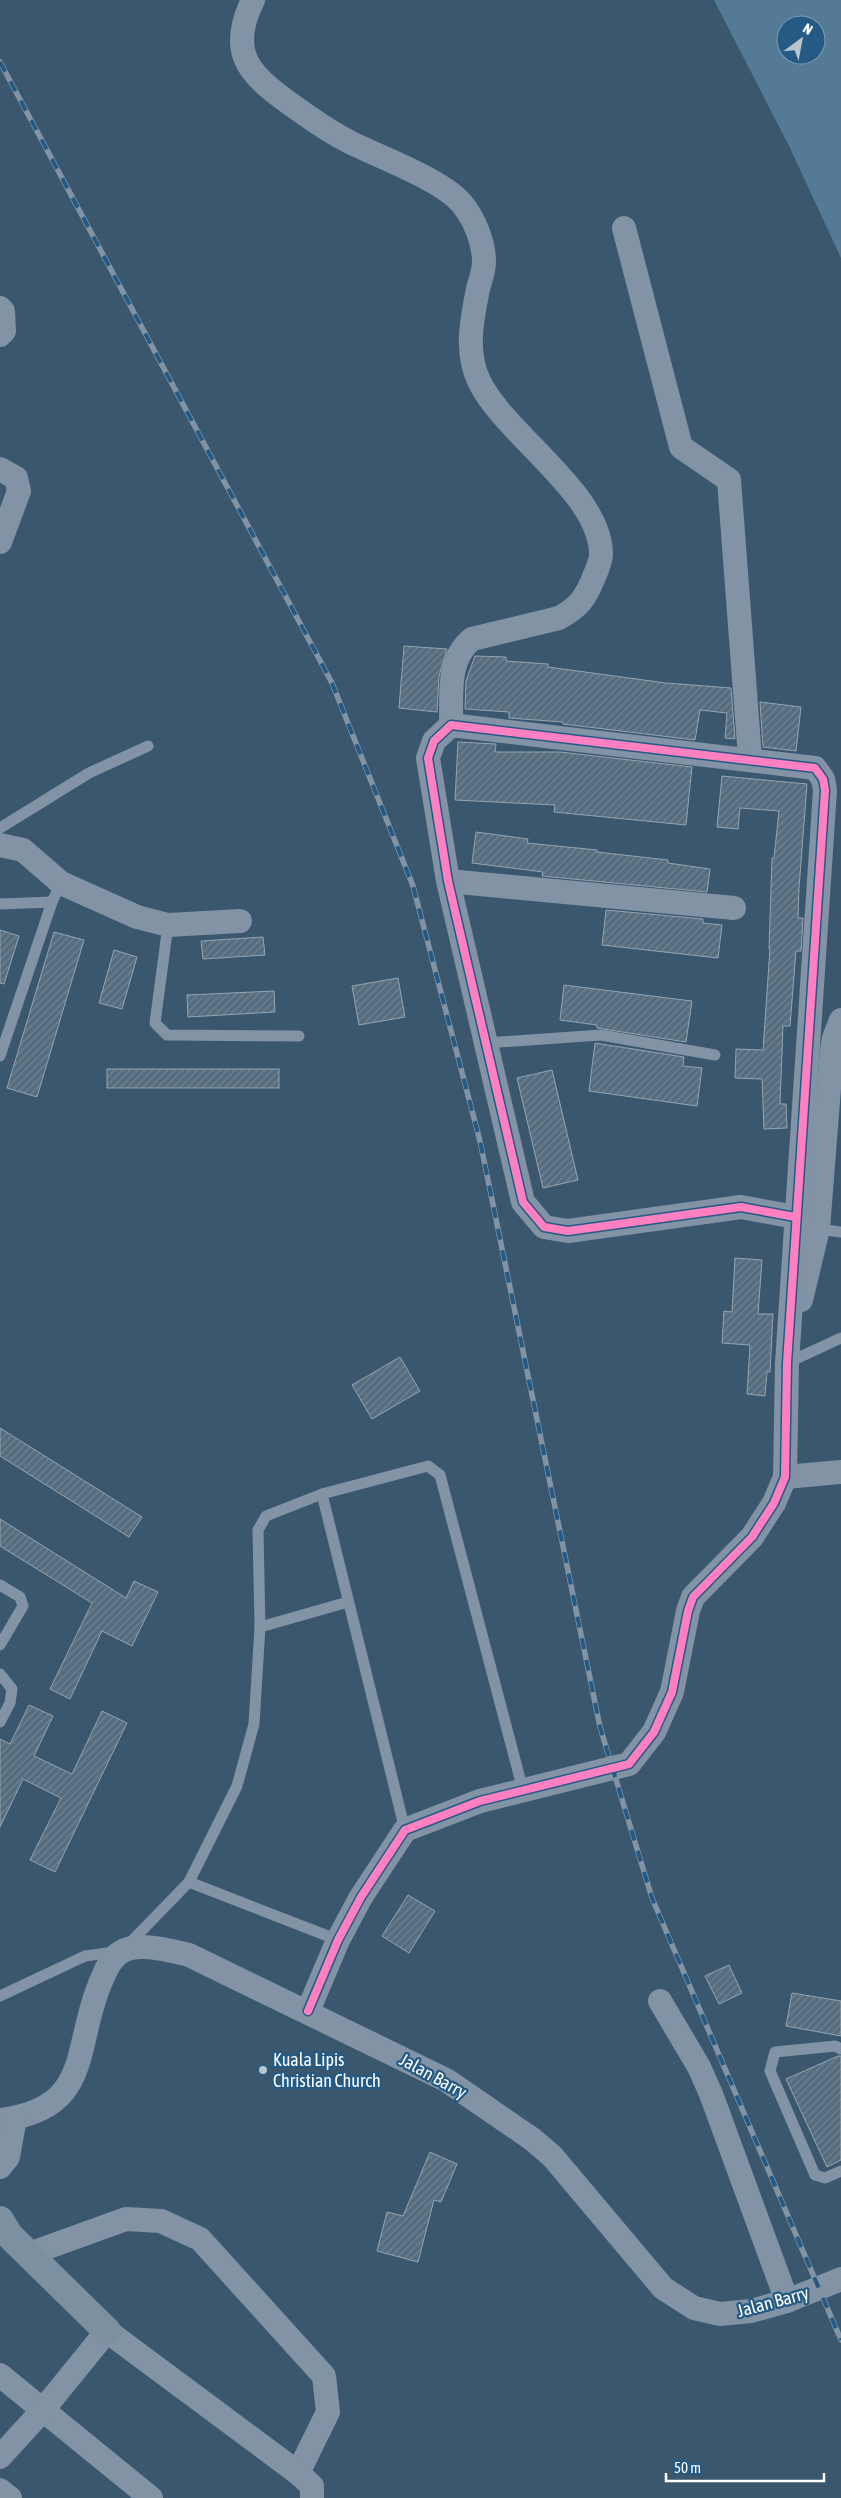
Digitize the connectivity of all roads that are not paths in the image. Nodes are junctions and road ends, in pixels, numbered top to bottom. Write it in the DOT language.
graph roads {
  1 [pos="253,0"];
  2 [pos="624,228"];
  3 [pos="0,308"];
  4 [pos="0,335"];
  5 [pos="0,469"];
  6 [pos="0,542"];
  7 [pos="451,725"];
  8 [pos="148,746"];
  9 [pos="750,758"];
  10 [pos="0,828"];
  11 [pos="0,845"];
  12 [pos="448,881"];
  13 [pos="56,892"];
  14 [pos="0,904"];
  15 [pos="734,908"];
  16 [pos="240,921"];
  17 [pos="168,924"];
  18 [pos="841,1020"];
  19 [pos="299,1036"];
  20 [pos="485,1043"];
  21 [pos="715,1055"];
  22 [pos="0,1056"];
  23 [pos="795,1217"];
  24 [pos="830,1230"];
  25 [pos="841,1338"];
  26 [pos="787,1363"];
  27 [pos="841,1472"];
  28 [pos="785,1477"];
  29 [pos="322,1494"];
  30 [pos="0,1584"];
  31 [pos="348,1602"];
  32 [pos="260,1627"];
  33 [pos="0,1645"];
  34 [pos="0,1674"];
  35 [pos="0,1722"];
  36 [pos="523,1790"];
  37 [pos="405,1830"];
  38 [pos="189,1882"];
  39 [pos="338,1940"];
  40 [pos="122,1951"];
  41 [pos="0,1996"];
  42 [pos="660,2001"];
  43 [pos="308,2011"];
  44 [pos="841,2049"];
  45 [pos="7,2119"];
  46 [pos="0,2167"];
  47 [pos="841,2171"];
  48 [pos="0,2220"];
  49 [pos="29,2254"];
  50 [pos="841,2279"];
  51 [pos="787,2301"];
  52 [pos="107,2331"];
  53 [pos="0,2375"];
  54 [pos="42,2411"];
  55 [pos="0,2457"];
  56 [pos="298,2473"];
  57 [pos="0,2490"];
  58 [pos="10,2498"];
  59 [pos="151,2498"];
  60 [pos="312,2498"];
  1 -- 7 [label="street"];
  2 -- 9 [label="street"];
  3 -- 4 [label="street"];
  5 -- 6 [label="street"];
  7 -- 9 [label="street"];
  7 -- 12 [label="street"];
  8 -- 10 [label="lane"];
  9 -- 23 [label="street"];
  11 -- 13 [label="street"];
  12 -- 15 [label="street"];
  12 -- 20 [label="street"];
  13 -- 14 [label="lane"];
  13 -- 17 [label="street"];
  13 -- 22 [label="lane"];
  16 -- 17 [label="street"];
  17 -- 19 [label="lane"];
  18 -- 24 [label="street"];
  20 -- 21 [label="lane"];
  20 -- 23 [label="street"];
  23 -- 26 [label="street"];
  24 -- 26 [label="street"];
  25 -- 26 [label="lane"];
  26 -- 28 [label="street"];
  27 -- 28 [label="street"];
  28 -- 36 [label="street"];
  29 -- 31 [label="lane"];
  29 -- 32 [label="lane"];
  29 -- 36 [label="lane"];
  30 -- 33 [label="lane"];
  31 -- 32 [label="lane"];
  31 -- 37 [label="lane"];
  32 -- 38 [label="lane"];
  34 -- 35 [label="lane"];
  36 -- 37 [label="street"];
  37 -- 39 [label="street"];
  38 -- 39 [label="lane"];
  38 -- 40 [label="lane"];
  39 -- 43 [label="street"];
  40 -- 41 [label="lane"];
  40 -- 43 [label="street, Jalan Barry"];
  40 -- 45 [label="street"];
  42 -- 51 [label="street"];
  43 -- 51 [label="street, Jalan Barry"];
  44 -- 47 [label="lane"];
  45 -- 46 [label="street"];
  48 -- 49 [label="street"];
  49 -- 52 [label="street"];
  49 -- 56 [label="street"];
  50 -- 51 [label="street, Jalan Barry"];
  52 -- 54 [label="street"];
  52 -- 56 [label="street"];
  53 -- 54 [label="street"];
  54 -- 55 [label="street"];
  54 -- 59 [label="street"];
  56 -- 60 [label="street"];
  57 -- 58 [label="street"];
}
